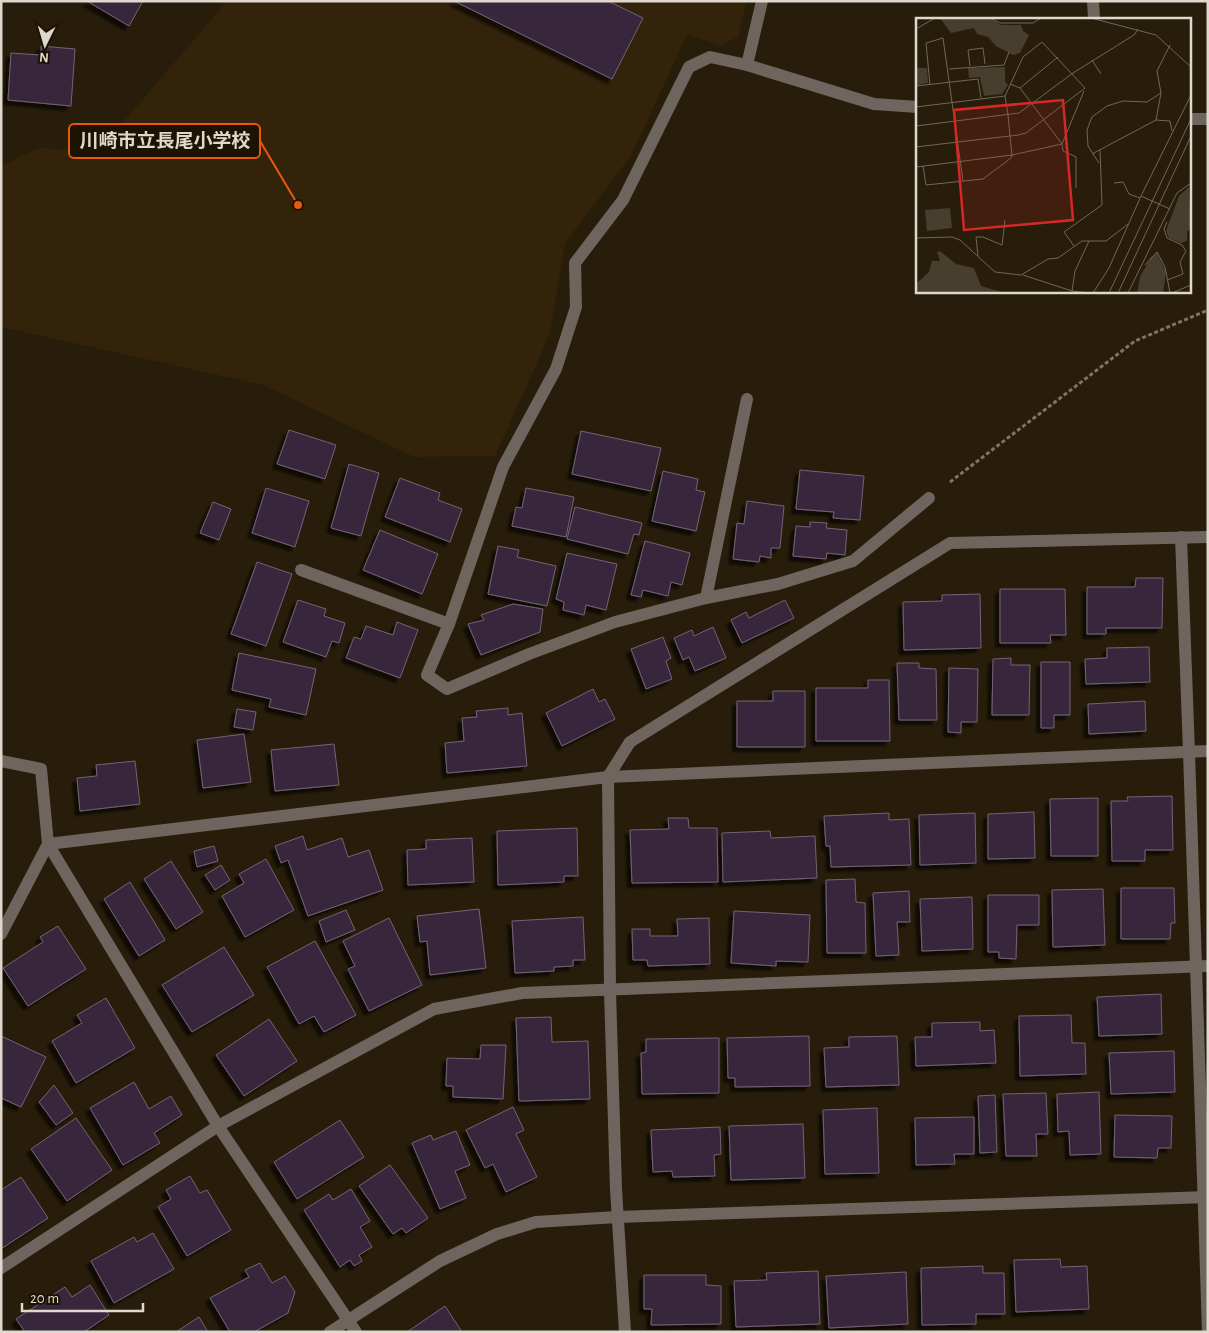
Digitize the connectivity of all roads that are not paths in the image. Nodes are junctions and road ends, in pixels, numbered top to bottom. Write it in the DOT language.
graph roads {
  1 [pos="762,1"];
  2 [pos="1093,1"];
  3 [pos="1094,18"];
  4 [pos="747,65"];
  5 [pos="916,107"];
  6 [pos="1192,119"];
  7 [pos="1208,119"];
  8 [pos="747,399"];
  9 [pos="929,498"];
  10 [pos="1208,536"];
  11 [pos="1180,537"];
  12 [pos="301,570"];
  13 [pos="706,598"];
  14 [pos="449,624"];
  15 [pos="1208,751"];
  16 [pos="1190,752"];
  17 [pos="1,761"];
  18 [pos="608,777"];
  19 [pos="48,844"];
  20 [pos="1,934"];
  21 [pos="1202,967"];
  22 [pos="610,991"];
  23 [pos="218,1126"];
  24 [pos="1205,1197"];
  25 [pos="617,1217"];
  26 [pos="1,1268"];
  27 [pos="349,1320"];
  28 [pos="330,1332"];
  29 [pos="356,1332"];
  30 [pos="625,1332"];
  31 [pos="1208,1332"];
  1 -- 4 [label="street"];
  2 -- 3 [label="street"];
  4 -- 5 [label="street"];
  4 -- 14 [label="street"];
  6 -- 7 [label="street"];
  8 -- 13 [label="street"];
  9 -- 13 [label="street"];
  10 -- 11 [label="street"];
  11 -- 16 [label="street"];
  11 -- 18 [label="street"];
  12 -- 14 [label="street"];
  13 -- 14 [label="street"];
  15 -- 16 [label="street"];
  16 -- 18 [label="street"];
  16 -- 21 [label="street"];
  17 -- 19 [label="street"];
  18 -- 19 [label="street"];
  18 -- 22 [label="street"];
  19 -- 20 [label="street"];
  19 -- 23 [label="street"];
  21 -- 22 [label="street"];
  21 -- 24 [label="street"];
  22 -- 23 [label="street"];
  22 -- 25 [label="street"];
  23 -- 26 [label="street"];
  23 -- 27 [label="street"];
  24 -- 25 [label="street"];
  24 -- 31 [label="street"];
  25 -- 27 [label="street"];
  25 -- 30 [label="street"];
  27 -- 28 [label="street"];
  27 -- 29 [label="street"];
}
